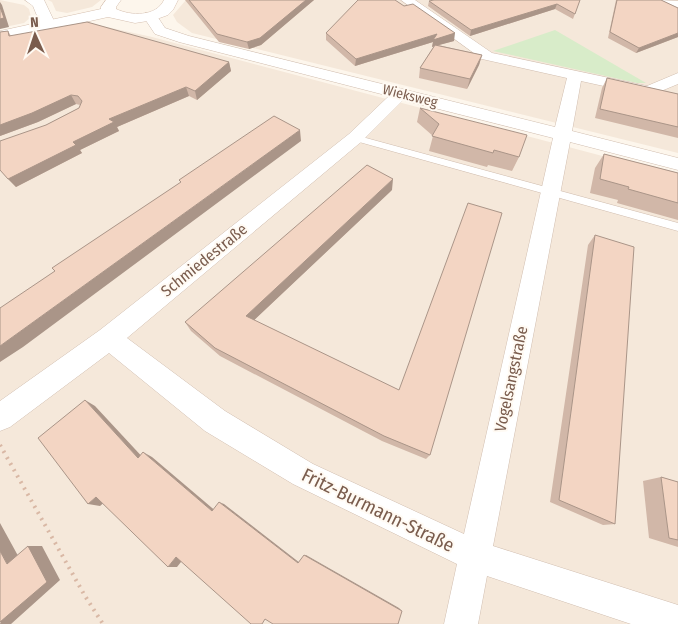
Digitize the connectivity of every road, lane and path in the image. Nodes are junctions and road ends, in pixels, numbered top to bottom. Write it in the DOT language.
graph roads {
  1 [pos="32,0"];
  2 [pos="171,0"];
  3 [pos="407,0"];
  4 [pos="665,0"];
  5 [pos="112,6"];
  6 [pos="678,6"];
  7 [pos="150,16"];
  8 [pos="48,25"];
  9 [pos="0,36"];
  10 [pos="575,74"];
  11 [pos="678,78"];
  12 [pos="401,93"];
  13 [pos="561,134"];
  14 [pos="355,138"];
  15 [pos="678,164"];
  16 [pos="549,193"];
  17 [pos="678,227"];
  18 [pos="109,338"];
  19 [pos="0,417"];
  20 [pos="0,444"];
  21 [pos="475,556"];
  22 [pos="678,622"];
  23 [pos="103,624"];
  24 [pos="461,624"];
  1 -- 8 [label="main road"];
  2 -- 7 [label="main road"];
  3 -- 10 [label="street"];
  4 -- 6 [label="street"];
  5 -- 7 [label="main road"];
  5 -- 8 [label="main road"];
  7 -- 12 [label="street, Wieksweg"];
  8 -- 9 [label="main road"];
  10 -- 11 [label="street"];
  10 -- 13 [label="street, Vogelsangstraße"];
  12 -- 13 [label="street, Wieksweg"];
  12 -- 14 [label="street, Schmiedestraße"];
  13 -- 15 [label="street, Wieksweg"];
  13 -- 16 [label="street, Vogelsangstraße"];
  14 -- 16 [label="lane"];
  14 -- 18 [label="street, Schmiedestraße"];
  16 -- 17 [label="lane"];
  16 -- 21 [label="street, Vogelsangstraße"];
  18 -- 19 [label="street, Schmiedestraße"];
  18 -- 21 [label="street, Fritz-Burmann-Straße"];
  20 -- 23 [label="path"];
  21 -- 22 [label="street, Fritz-Burmann-Straße"];
  21 -- 24 [label="street, Vogelsangstraße"];
}
